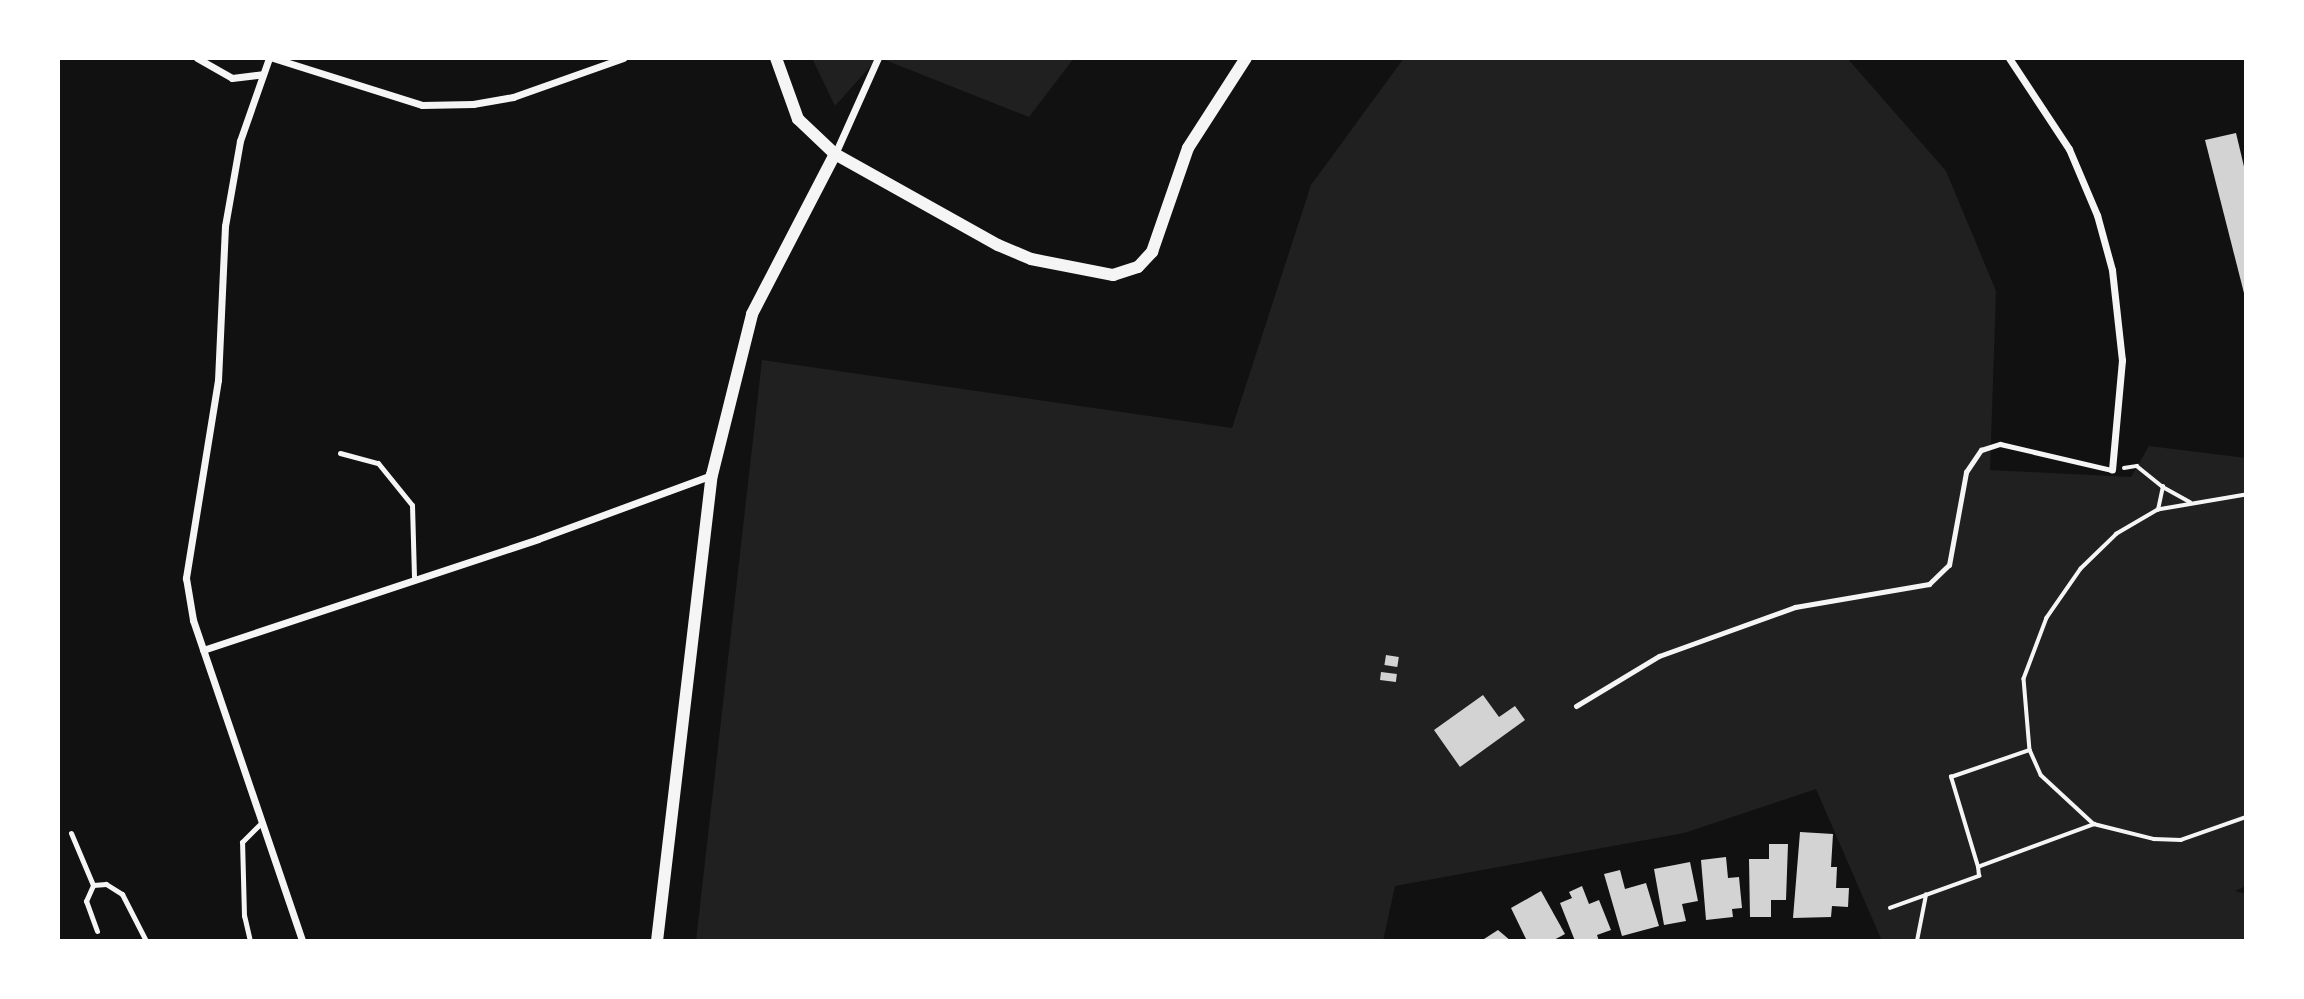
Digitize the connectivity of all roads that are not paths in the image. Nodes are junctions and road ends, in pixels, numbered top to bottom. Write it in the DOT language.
graph roads {
  1 [pos="197,58"];
  2 [pos="271,58"];
  3 [pos="623,58"];
  4 [pos="776,58"];
  5 [pos="878,58"];
  6 [pos="1246,58"];
  7 [pos="2009,58"];
  8 [pos="263,74"];
  9 [pos="835,154"];
  10 [pos="340,453"];
  11 [pos="2112,470"];
  12 [pos="712,475"];
  13 [pos="414,578"];
  14 [pos="203,650"];
  15 [pos="1576,706"];
  16 [pos="261,823"];
  17 [pos="71,833"];
  18 [pos="93,885"];
  19 [pos="97,930"];
  20 [pos="146,941"];
  21 [pos="250,941"];
  22 [pos="302,941"];
  23 [pos="656,941"];
  1 -- 8 [label="street"];
  2 -- 3 [label="street"];
  2 -- 8 [label="street"];
  4 -- 9 [label="street"];
  5 -- 9 [label="street"];
  6 -- 9 [label="street"];
  7 -- 11 [label="street"];
  8 -- 14 [label="street"];
  9 -- 12 [label="street"];
  10 -- 13 [label="lane"];
  11 -- 15 [label="lane"];
  12 -- 13 [label="street"];
  12 -- 23 [label="street"];
  13 -- 14 [label="street"];
  14 -- 16 [label="street"];
  16 -- 21 [label="lane"];
  16 -- 22 [label="street"];
  17 -- 18 [label="lane"];
  18 -- 19 [label="lane"];
  18 -- 20 [label="lane"];
}
